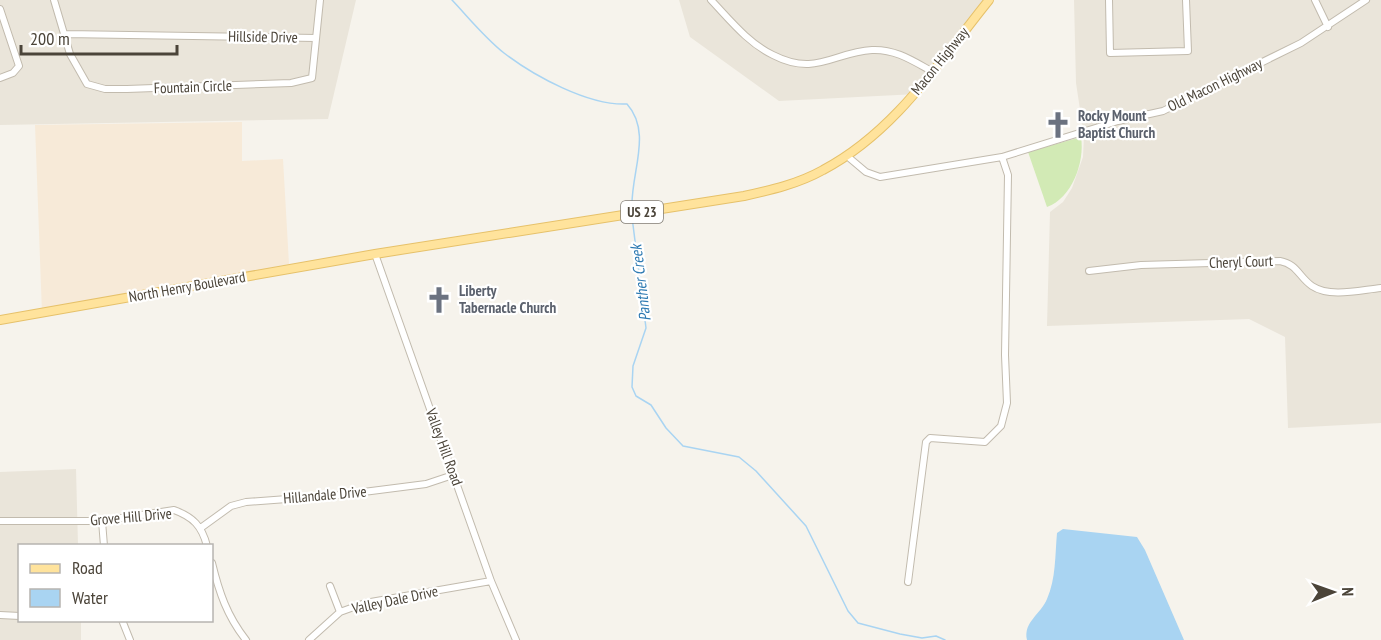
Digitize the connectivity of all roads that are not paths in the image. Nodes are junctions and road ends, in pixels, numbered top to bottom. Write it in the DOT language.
graph roads {
  1 [pos="54,0"];
  2 [pos="320,0"];
  3 [pos="711,0"];
  4 [pos="989,0"];
  5 [pos="1109,0"];
  6 [pos="1186,0"];
  7 [pos="1314,0"];
  8 [pos="1366,0"];
  9 [pos="0,9"];
  10 [pos="1328,27"];
  11 [pos="66,34"];
  12 [pos="316,38"];
  13 [pos="933,72"];
  14 [pos="0,78"];
  15 [pos="847,156"];
  16 [pos="1002,157"];
  17 [pos="375,254"];
  18 [pos="1089,270"];
  19 [pos="1381,288"];
  20 [pos="0,320"];
  21 [pos="453,475"];
  22 [pos="0,520"];
  23 [pos="102,521"];
  24 [pos="202,527"];
  25 [pos="104,544"];
  26 [pos="206,544"];
  27 [pos="213,566"];
  28 [pos="491,581"];
  29 [pos="908,582"];
  30 [pos="330,586"];
  31 [pos="339,612"];
  32 [pos="0,615"];
  33 [pos="18,616"];
  34 [pos="122,622"];
  35 [pos="130,640"];
  36 [pos="246,640"];
  37 [pos="309,640"];
  38 [pos="516,640"];
  1 -- 11 [label="street, Fountain Circle"];
  2 -- 12 [label="street, Fountain Circle"];
  3 -- 13 [label="street"];
  4 -- 13 [label="main road, Macon Highway / US 23"];
  5 -- 6 [label="street"];
  7 -- 10 [label="street"];
  8 -- 10 [label="street, Old Macon Highway"];
  9 -- 14 [label="street"];
  10 -- 16 [label="street, Old Macon Highway"];
  11 -- 12 [label="street, Hillside Drive"];
  11 -- 12 [label="street, Fountain Circle"];
  13 -- 15 [label="main road, Macon Highway / US 23"];
  15 -- 16 [label="street, Old Macon Highway"];
  15 -- 17 [label="main road, US 23"];
  16 -- 29 [label="street"];
  17 -- 20 [label="main road, North Henry Boulevard / US 23"];
  17 -- 21 [label="street, Valley Hill Road"];
  18 -- 19 [label="street, Cheryl Court"];
  21 -- 24 [label="street, Hillandale Drive"];
  21 -- 28 [label="street, Valley Hill Road"];
  22 -- 23 [label="street, Grove Hill Drive"];
  23 -- 24 [label="street, Grove Hill Drive"];
  23 -- 25 [label="street"];
  24 -- 26 [label="street"];
  27 -- 36 [label="street"];
  28 -- 31 [label="street, Valley Dale Drive"];
  28 -- 38 [label="street, Valley Hill Road"];
  30 -- 31 [label="street"];
  31 -- 37 [label="street, Valley Dale Drive"];
  32 -- 33 [label="street"];
  34 -- 35 [label="street"];
}
